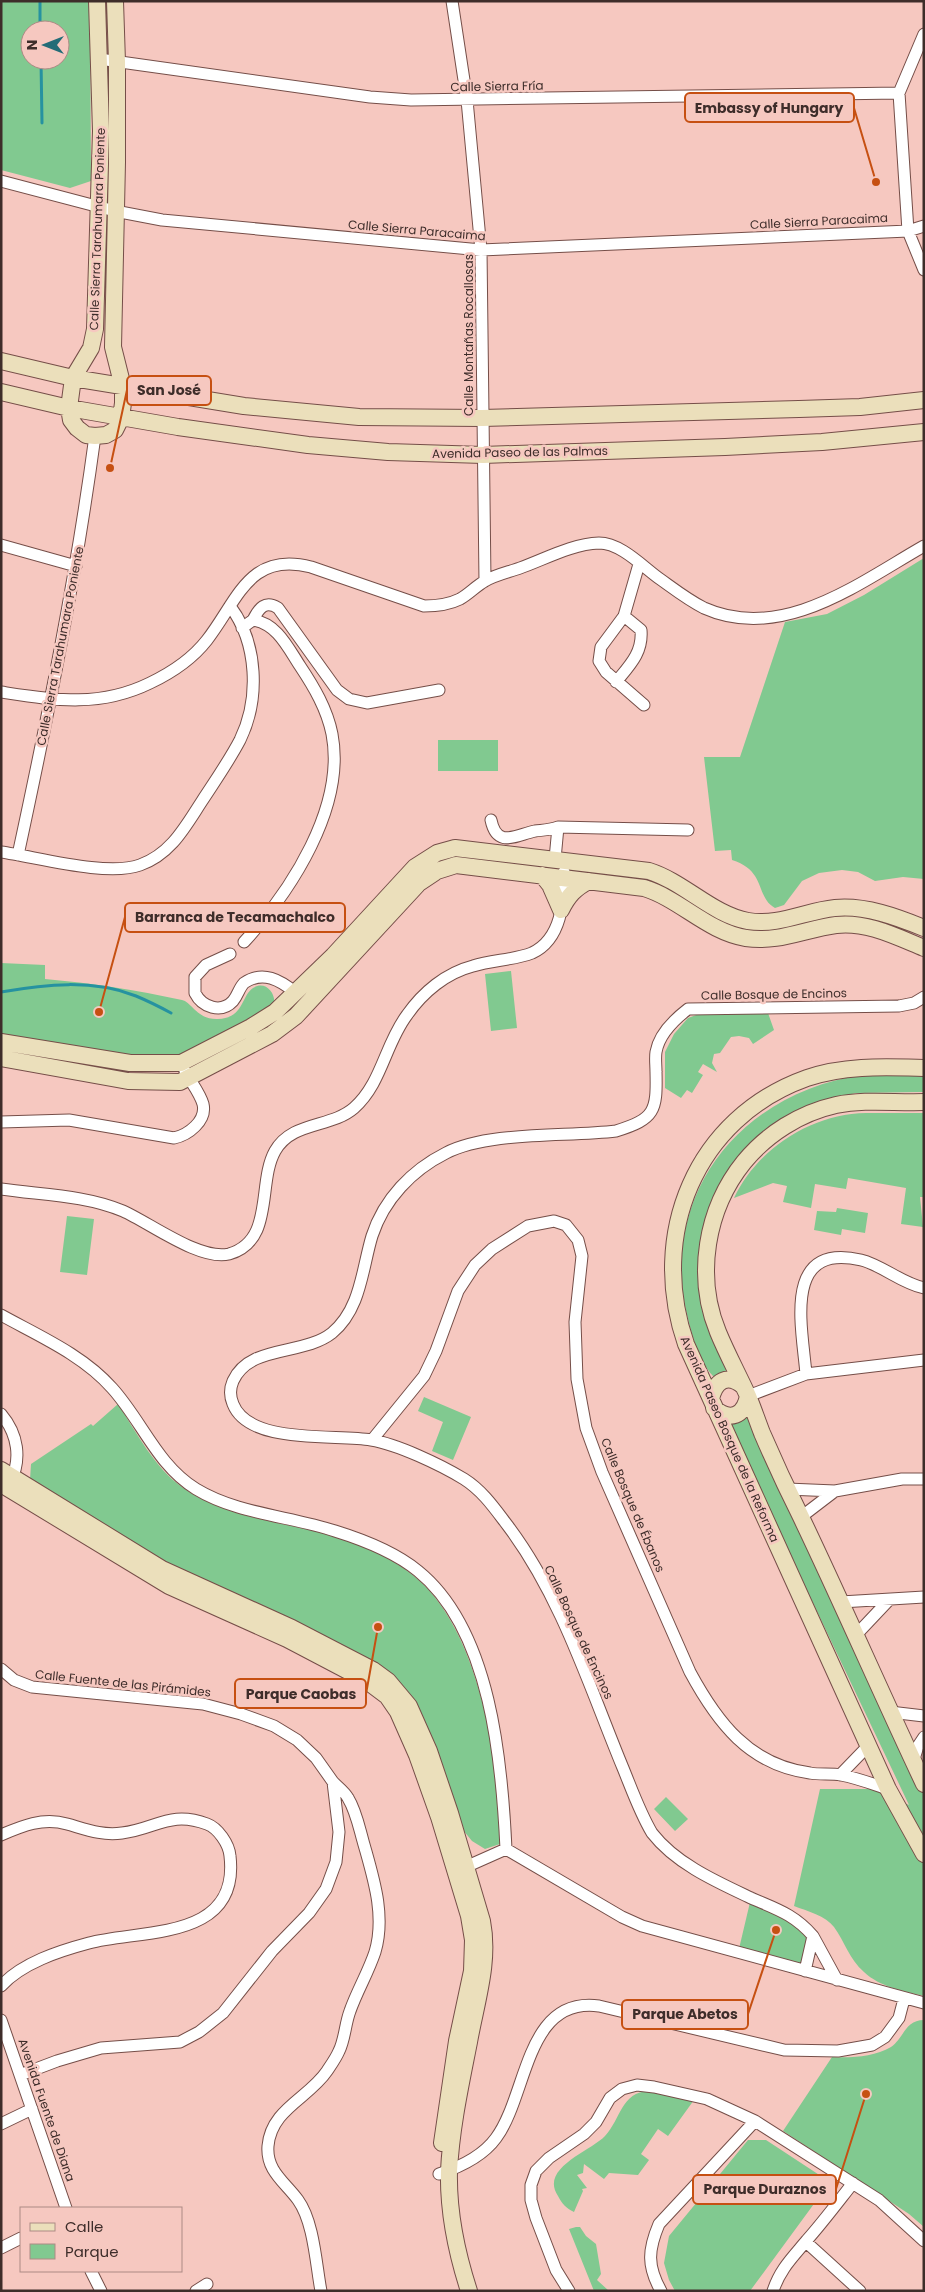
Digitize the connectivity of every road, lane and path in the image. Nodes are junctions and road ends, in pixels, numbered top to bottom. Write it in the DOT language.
graph roads {
  1 [pos="98,1"];
  2 [pos="114,1"];
  3 [pos="452,1"];
  4 [pos="924,34"];
  5 [pos="99,59"];
  6 [pos="117,62"];
  7 [pos="899,93"];
  8 [pos="467,100"];
  9 [pos="1,182"];
  10 [pos="98,207"];
  11 [pos="115,212"];
  12 [pos="924,226"];
  13 [pos="908,231"];
  14 [pos="481,250"];
  15 [pos="924,270"];
  16 [pos="1,361"];
  17 [pos="73,378"];
  18 [pos="123,387"];
  19 [pos="1,392"];
  20 [pos="924,400"];
  21 [pos="69,408"];
  22 [pos="121,418"];
  23 [pos="482,418"];
  24 [pos="924,432"];
  25 [pos="96,436"];
  26 [pos="483,455"];
  27 [pos="1,545"];
  28 [pos="924,546"];
  29 [pos="639,564"];
  30 [pos="76,566"];
  31 [pos="485,581"];
  32 [pos="230,606"];
  33 [pos="624,616"];
  34 [pos="253,620"];
  35 [pos="242,628"];
  36 [pos="616,682"];
  37 [pos="440,690"];
  38 [pos="1,692"];
  39 [pos="52,700"];
  40 [pos="644,705"];
  41 [pos="491,820"];
  42 [pos="558,827"];
  43 [pos="688,830"];
  44 [pos="1,852"];
  45 [pos="18,855"];
  46 [pos="560,860"];
  47 [pos="542,875"];
  48 [pos="564,878"];
  49 [pos="589,881"];
  50 [pos="562,910"];
  51 [pos="924,928"];
  52 [pos="366,929"];
  53 [pos="244,942"];
  54 [pos="924,948"];
  55 [pos="230,954"];
  56 [pos="296,993"];
  57 [pos="924,997"];
  58 [pos="1,1042"];
  59 [pos="1,1058"];
  60 [pos="181,1063"];
  61 [pos="924,1068"];
  62 [pos="189,1078"];
  63 [pos="924,1102"];
  64 [pos="1,1122"];
  65 [pos="1,1189"];
  66 [pos="924,1288"];
  67 [pos="1,1315"];
  68 [pos="924,1360"];
  69 [pos="806,1374"];
  70 [pos="746,1391"];
  71 [pos="712,1404"];
  72 [pos="1,1414"];
  73 [pos="372,1440"];
  74 [pos="6,1479"];
  75 [pos="924,1479"];
  76 [pos="788,1489"];
  77 [pos="835,1491"];
  78 [pos="801,1517"];
  79 [pos="924,1597"];
  80 [pos="889,1600"];
  81 [pos="841,1602"];
  82 [pos="855,1636"];
  83 [pos="1,1669"];
  84 [pos="890,1712"];
  85 [pos="924,1716"];
  86 [pos="924,1736"];
  87 [pos="869,1745"];
  88 [pos="913,1762"];
  89 [pos="840,1775"];
  90 [pos="333,1782"];
  91 [pos="924,1784"];
  92 [pos="888,1789"];
  93 [pos="1,1836"];
  94 [pos="506,1849"];
  95 [pos="924,1854"];
  96 [pos="460,1870"];
  97 [pos="813,1936"];
  98 [pos="805,1971"];
  99 [pos="837,1980"];
  100 [pos="1,1986"];
  101 [pos="904,1999"];
  102 [pos="924,2002"];
  103 [pos="1,2020"];
  104 [pos="20,2075"];
  105 [pos="32,2109"];
  106 [pos="755,2121"];
  107 [pos="1,2124"];
  108 [pos="444,2172"];
  109 [pos="853,2183"];
  110 [pos="66,2207"];
  111 [pos="20,2238"];
  112 [pos="924,2241"];
  113 [pos="806,2242"];
  114 [pos="1,2248"];
  115 [pos="92,2272"];
  116 [pos="207,2284"];
  117 [pos="101,2291"];
  118 [pos="196,2291"];
  119 [pos="321,2291"];
  120 [pos="459,2291"];
  121 [pos="469,2291"];
  122 [pos="568,2291"];
  123 [pos="661,2291"];
  124 [pos="773,2291"];
  125 [pos="860,2291"];
  1 -- 5 [label="street, Calle Sierra Tarahumara Poniente"];
  2 -- 6 [label="street, Calle Sierra Tarahumara Poniente"];
  3 -- 8 [label="street, Calle Montañas Rocallosas"];
  4 -- 7 [label="street"];
  5 -- 6 [label="street, Calle Sierra Fría"];
  5 -- 10 [label="street, Calle Sierra Tarahumara Poniente"];
  6 -- 8 [label="street, Calle Sierra Fría"];
  6 -- 11 [label="street, Calle Sierra Tarahumara Poniente"];
  7 -- 8 [label="street, Calle Sierra Fría"];
  7 -- 13 [label="street"];
  8 -- 14 [label="street, Calle Montañas Rocallosas"];
  9 -- 10 [label="street, Calle Sierra Paracaima"];
  10 -- 11 [label="street, Calle Sierra Paracaima"];
  10 -- 17 [label="street, Calle Sierra Tarahumara Poniente"];
  11 -- 14 [label="street, Calle Sierra Paracaima"];
  11 -- 18 [label="street, Calle Sierra Tarahumara Poniente"];
  12 -- 13 [label="street, Calle Sierra Paracaima"];
  13 -- 14 [label="street, Calle Sierra Paracaima"];
  13 -- 15 [label="street"];
  14 -- 23 [label="street, Calle Montañas Rocallosas"];
  16 -- 17 [label="street"];
  17 -- 18 [label="street"];
  17 -- 21 [label="street, Calle Sierra Tarahumara Poniente"];
  18 -- 22 [label="street, Calle Sierra Tarahumara Poniente"];
  18 -- 23 [label="street"];
  19 -- 21 [label="street, Avenida Paseo de las Palmas"];
  20 -- 23 [label="street"];
  21 -- 22 [label="street, Avenida Paseo de las Palmas"];
  21 -- 25 [label="street"];
  22 -- 25 [label="street"];
  22 -- 26 [label="street, Avenida Paseo de las Palmas"];
  23 -- 26 [label="street, Calle Montañas Rocallosas"];
  24 -- 26 [label="street, Avenida Paseo de las Palmas"];
  25 -- 30 [label="street, Calle Sierra Tarahumara Poniente"];
  26 -- 31 [label="street, Calle Montañas Rocallosas"];
  27 -- 30 [label="street"];
  28 -- 29 [label="street"];
  29 -- 31 [label="street"];
  29 -- 33 [label="street"];
  30 -- 39 [label="street, Calle Sierra Tarahumara Poniente"];
  31 -- 32 [label="street"];
  32 -- 35 [label="street"];
  32 -- 39 [label="street"];
  33 -- 36 [label="street"];
  33 -- 36 [label="street"];
  34 -- 35 [label="street"];
  34 -- 37 [label="street"];
  34 -- 53 [label="street"];
  35 -- 45 [label="street"];
  36 -- 40 [label="street"];
  38 -- 39 [label="street"];
  39 -- 45 [label="street, Calle Sierra Tarahumara Poniente"];
  41 -- 42 [label="street"];
  42 -- 43 [label="street"];
  42 -- 46 [label="street"];
  44 -- 45 [label="street"];
  46 -- 48 [label="street"];
  46 -- 51 [label="street"];
  46 -- 52 [label="street"];
  47 -- 48 [label="street"];
  47 -- 50 [label="street"];
  47 -- 52 [label="street"];
  48 -- 49 [label="street"];
  48 -- 50 [label="street"];
  49 -- 50 [label="street"];
  49 -- 54 [label="street"];
  50 -- 65 [label="street"];
  52 -- 56 [label="street"];
  52 -- 62 [label="street"];
  55 -- 56 [label="street"];
  56 -- 60 [label="street"];
  57 -- 73 [label="street, Calle Bosque de Encinos"];
  58 -- 60 [label="street"];
  59 -- 62 [label="street"];
  60 -- 62 [label="street"];
  61 -- 71 [label="street, Avenida Paseo Bosque de la Reforma"];
  62 -- 64 [label="street"];
  63 -- 70 [label="street"];
  66 -- 69 [label="street"];
  67 -- 94 [label="street"];
  68 -- 69 [label="street"];
  69 -- 70 [label="street"];
  70 -- 71 [label="street"];
  70 -- 71 [label="street"];
  70 -- 76 [label="street"];
  71 -- 87 [label="street, Avenida Paseo Bosque de la Reforma"];
  72 -- 74 [label="street"];
  73 -- 89 [label="street, Calle Bosque de Ébanos"];
  73 -- 97 [label="street, Calle Bosque de Encinos"];
  74 -- 96 [label="street"];
  75 -- 77 [label="street"];
  76 -- 77 [label="street"];
  76 -- 78 [label="street"];
  77 -- 78 [label="street"];
  78 -- 81 [label="street"];
  79 -- 80 [label="street"];
  80 -- 81 [label="street"];
  80 -- 82 [label="street"];
  81 -- 82 [label="street"];
  82 -- 84 [label="street"];
  83 -- 90 [label="street, Calle Fuente de las Pirámides"];
  84 -- 85 [label="street"];
  84 -- 88 [label="street"];
  86 -- 88 [label="street"];
  87 -- 89 [label="street"];
  87 -- 92 [label="street, Avenida Paseo Bosque de la Reforma"];
  88 -- 91 [label="street"];
  89 -- 92 [label="street, Calle Bosque de Ébanos"];
  90 -- 104 [label="street, Calle Fuente de las Pirámides"];
  90 -- 119 [label="street"];
  92 -- 95 [label="street, Avenida Paseo Bosque de la Reforma"];
  93 -- 100 [label="street"];
  94 -- 96 [label="street"];
  94 -- 98 [label="street"];
  96 -- 108 [label="street"];
  97 -- 98 [label="street"];
  97 -- 99 [label="street, Calle Bosque de Encinos"];
  98 -- 99 [label="street"];
  99 -- 101 [label="street"];
  101 -- 102 [label="street"];
  101 -- 108 [label="street"];
  103 -- 104 [label="street, Avenida Fuente de Diana"];
  104 -- 105 [label="street, Avenida Fuente de Diana"];
  105 -- 107 [label="street"];
  105 -- 110 [label="street, Avenida Fuente de Diana"];
  106 -- 109 [label="street"];
  106 -- 122 [label="street"];
  106 -- 123 [label="street"];
  108 -- 120 [label="street"];
  108 -- 121 [label="street"];
  109 -- 112 [label="street"];
  109 -- 113 [label="street"];
  111 -- 114 [label="street"];
  113 -- 124 [label="street"];
  113 -- 125 [label="street"];
  115 -- 117 [label="street"];
  116 -- 118 [label="street"];
}
